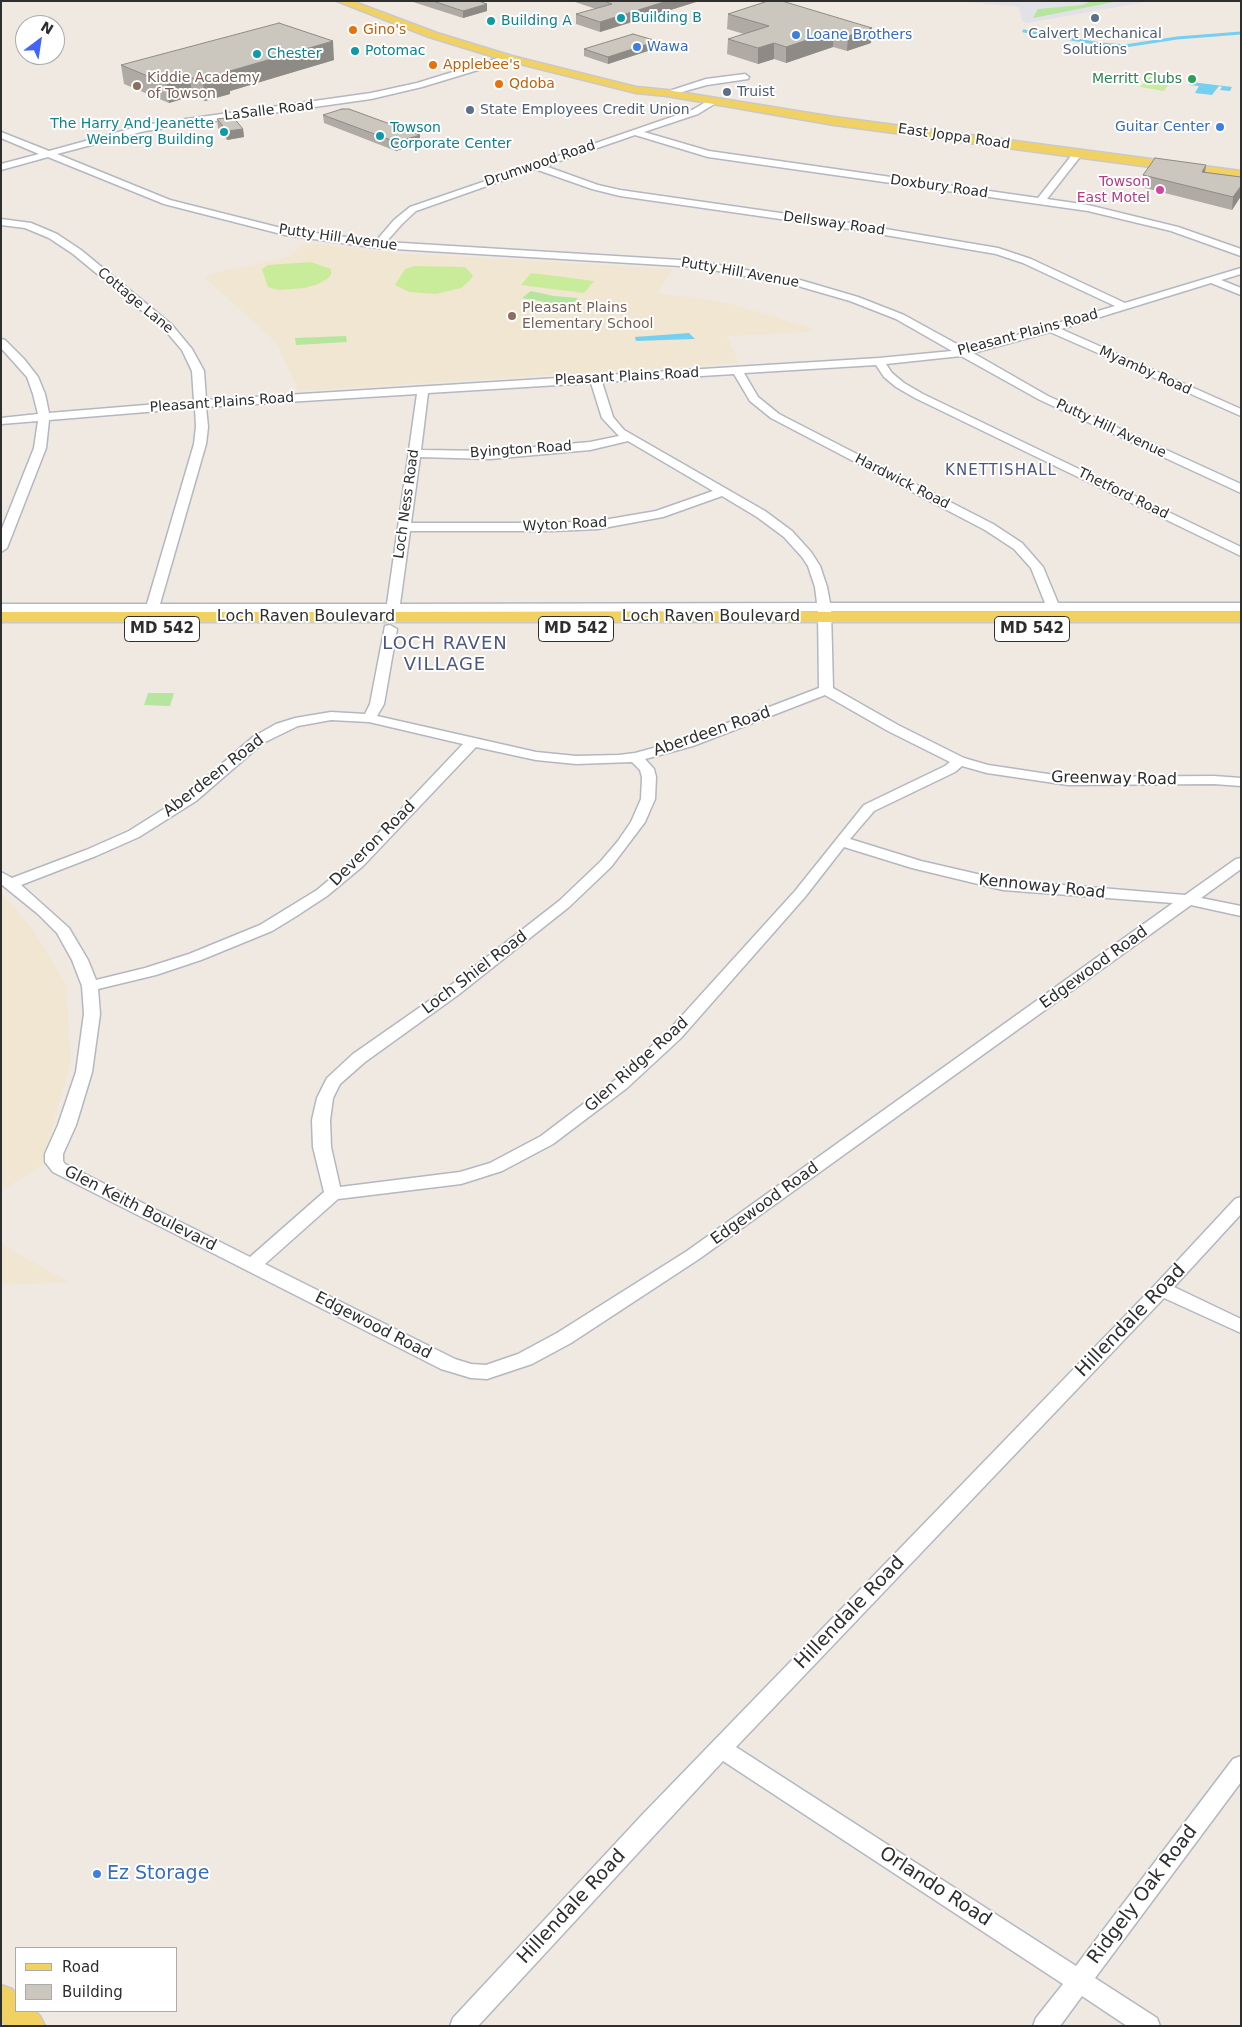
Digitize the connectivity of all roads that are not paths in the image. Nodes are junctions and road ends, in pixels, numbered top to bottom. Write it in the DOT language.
graph roads {
  1 [pos="342,1"];
  2 [pos="366,6"];
  3 [pos="521,54"];
  4 [pos="508,58"];
  5 [pos="745,77"];
  6 [pos="667,93"];
  7 [pos="713,101"];
  8 [pos="1,125"];
  9 [pos="634,132"];
  10 [pos="1,135"];
  11 [pos="60,151"];
  12 [pos="1078,153"];
  13 [pos="48,155"];
  14 [pos="535,166"];
  15 [pos="1,167"];
  16 [pos="1241,175"];
  17 [pos="1041,201"];
  18 [pos="198,209"];
  19 [pos="1,222"];
  20 [pos="378,245"];
  21 [pos="1241,253"];
  22 [pos="1241,270"];
  23 [pos="1211,280"];
  24 [pos="1241,292"];
  25 [pos="1124,306"];
  26 [pos="1050,328"];
  27 [pos="1,342"];
  28 [pos="963,352"];
  29 [pos="879,361"];
  30 [pos="737,370"];
  31 [pos="594,379"];
  32 [pos="423,390"];
  33 [pos="201,404"];
  34 [pos="1241,413"];
  35 [pos="44,417"];
  36 [pos="1,421"];
  37 [pos="627,438"];
  38 [pos="414,453"];
  39 [pos="1241,489"];
  40 [pos="722,492"];
  41 [pos="404,528"];
  42 [pos="1,548"];
  43 [pos="1241,552"];
  44 [pos="153,607"];
  45 [pos="1241,607"];
  46 [pos="1,608"];
  47 [pos="1053,608"];
  48 [pos="1,617"];
  49 [pos="1241,617"];
  50 [pos="392,618"];
  51 [pos="824,618"];
  52 [pos="1,629"];
  53 [pos="1241,629"];
  54 [pos="826,690"];
  55 [pos="369,718"];
  56 [pos="472,743"];
  57 [pos="636,757"];
  58 [pos="959,761"];
  59 [pos="1241,782"];
  60 [pos="840,842"];
  61 [pos="1241,862"];
  62 [pos="6,880"];
  63 [pos="1189,900"];
  64 [pos="1241,910"];
  65 [pos="90,986"];
  66 [pos="333,1194"];
  67 [pos="1241,1203"];
  68 [pos="252,1265"];
  69 [pos="1162,1289"];
  70 [pos="1241,1327"];
  71 [pos="721,1748"];
  72 [pos="1241,1765"];
  73 [pos="1079,1980"];
  74 [pos="1,1999"];
  75 [pos="29,2026"];
  76 [pos="462,2026"];
  77 [pos="1045,2026"];
  78 [pos="1148,2026"];
  1 -- 2 [label="main road, East Joppa Road"];
  2 -- 3 [label="main road, East Joppa Road"];
  2 -- 4 [label="main road, East Joppa Road"];
  3 -- 4 [label="main road"];
  3 -- 6 [label="main road, East Joppa Road"];
  4 -- 6 [label="main road, East Joppa Road"];
  4 -- 11 [label="street, LaSalle Road"];
  5 -- 6 [label="street"];
  6 -- 7 [label="main road, East Joppa Road"];
  7 -- 9 [label="street, Drumwood Road"];
  7 -- 12 [label="main road, East Joppa Road"];
  8 -- 11 [label="street, Putty Hill Avenue"];
  9 -- 14 [label="street, Drumwood Road"];
  9 -- 17 [label="street, Doxbury Road"];
  10 -- 13 [label="street, Putty Hill Avenue"];
  11 -- 13 [label="street, LaSalle Road"];
  11 -- 18 [label="street, Putty Hill Avenue"];
  12 -- 16 [label="main road, East Joppa Road"];
  12 -- 17 [label="street"];
  13 -- 15 [label="street, LaSalle Road"];
  13 -- 18 [label="street, Putty Hill Avenue"];
  14 -- 20 [label="street, Drumwood Road"];
  14 -- 25 [label="street, Dellsway Road"];
  17 -- 21 [label="street, Doxbury Road"];
  18 -- 20 [label="street, Putty Hill Avenue"];
  19 -- 33 [label="street, Cottage Lane"];
  20 -- 28 [label="street, Putty Hill Avenue"];
  22 -- 23 [label="street, Pleasant Plains Road"];
  23 -- 24 [label="street"];
  23 -- 25 [label="street, Pleasant Plains Road"];
  25 -- 26 [label="street, Pleasant Plains Road"];
  26 -- 28 [label="street, Pleasant Plains Road"];
  26 -- 34 [label="street, Myamby Road"];
  27 -- 35 [label="street"];
  28 -- 29 [label="street, Pleasant Plains Road"];
  28 -- 39 [label="street, Putty Hill Avenue"];
  29 -- 30 [label="street, Pleasant Plains Road"];
  29 -- 43 [label="street, Thetford Road"];
  30 -- 31 [label="street, Pleasant Plains Road"];
  30 -- 47 [label="street, Hardwick Road"];
  31 -- 32 [label="street, Pleasant Plains Road"];
  31 -- 37 [label="street"];
  32 -- 33 [label="street, Pleasant Plains Road"];
  32 -- 38 [label="street, Loch Ness Road"];
  33 -- 35 [label="street, Pleasant Plains Road"];
  33 -- 44 [label="street, Cottage Lane"];
  35 -- 36 [label="street, Pleasant Plains Road"];
  35 -- 42 [label="street"];
  37 -- 38 [label="street, Byington Road"];
  37 -- 40 [label="street"];
  38 -- 41 [label="street, Loch Ness Road"];
  40 -- 41 [label="street, Wyton Road"];
  40 -- 51 [label="street"];
  41 -- 50 [label="street, Loch Ness Road"];
  44 -- 46 [label="street, Loch Raven Boulevard"];
  44 -- 50 [label="street, Loch Raven Boulevard"];
  45 -- 47 [label="street, Loch Raven Boulevard"];
  47 -- 51 [label="street, Loch Raven Boulevard"];
  48 -- 50 [label="main road, Loch Raven Boulevard / MD 542"];
  49 -- 51 [label="main road, Loch Raven Boulevard / MD 542"];
  50 -- 51 [label="main road, Loch Raven Boulevard / MD 542"];
  50 -- 52 [label="main road, Loch Raven Boulevard / MD 542"];
  50 -- 55 [label="street, Loch Ness Road"];
  51 -- 53 [label="main road, Loch Raven Boulevard / MD 542"];
  51 -- 54 [label="street"];
  54 -- 57 [label="street, Aberdeen Road"];
  54 -- 58 [label="street, Greenway Road"];
  55 -- 56 [label="street, Aberdeen Road"];
  55 -- 62 [label="street, Aberdeen Road"];
  56 -- 57 [label="street, Aberdeen Road"];
  56 -- 65 [label="street, Deveron Road"];
  57 -- 66 [label="street, Loch Shiel Road"];
  58 -- 59 [label="street, Greenway Road"];
  58 -- 60 [label="street, Glen Ridge Road"];
  60 -- 63 [label="street, Kennoway Road"];
  60 -- 66 [label="street, Glen Ridge Road"];
  61 -- 63 [label="street, Edgewood Road"];
  62 -- 65 [label="street, Glen Keith Boulevard"];
  63 -- 64 [label="street, Kennoway Road"];
  63 -- 68 [label="street, Edgewood Road"];
  65 -- 68 [label="street, Glen Keith Boulevard"];
  66 -- 68 [label="street"];
  67 -- 69 [label="street, Hillendale Road"];
  69 -- 70 [label="street"];
  69 -- 71 [label="street, Hillendale Road"];
  71 -- 73 [label="street, Orlando Road"];
  71 -- 76 [label="street, Hillendale Road"];
  72 -- 73 [label="street, Ridgely Oak Road"];
  73 -- 77 [label="street, Ridgely Oak Road"];
  73 -- 78 [label="street, Orlando Road"];
  74 -- 75 [label="main road"];
}
